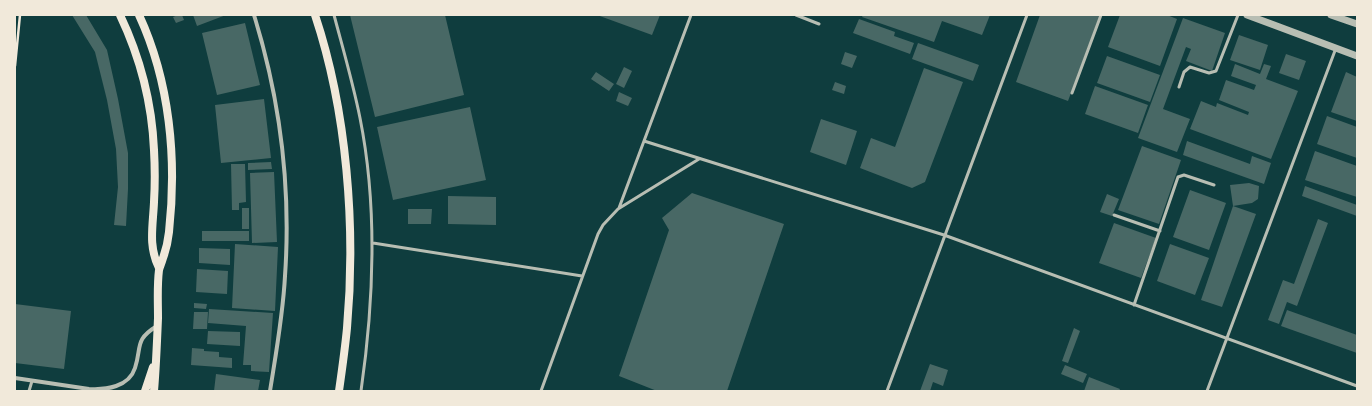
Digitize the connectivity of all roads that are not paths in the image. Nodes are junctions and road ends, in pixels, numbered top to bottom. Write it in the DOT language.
graph roads {
  1 [pos="120,15"];
  2 [pos="139,15"];
  3 [pos="254,15"];
  4 [pos="315,15"];
  5 [pos="334,15"];
  6 [pos="691,15"];
  7 [pos="796,15"];
  8 [pos="1027,15"];
  9 [pos="1101,15"];
  10 [pos="1238,15"];
  11 [pos="1247,15"];
  12 [pos="1331,15"];
  13 [pos="819,24"];
  14 [pos="1357,24"];
  15 [pos="1336,48"];
  16 [pos="1357,56"];
  17 [pos="1179,88"];
  18 [pos="1072,93"];
  19 [pos="644,141"];
  20 [pos="700,159"];
  21 [pos="1214,185"];
  22 [pos="618,209"];
  23 [pos="1114,215"];
  24 [pos="1160,231"];
  25 [pos="944,236"];
  26 [pos="373,244"];
  27 [pos="159,268"];
  28 [pos="582,276"];
  29 [pos="1134,305"];
  30 [pos="157,326"];
  31 [pos="1226,338"];
  32 [pos="156,359"];
  33 [pos="15,378"];
  34 [pos="32,381"];
  35 [pos="1357,386"];
  36 [pos="90,390"];
  37 [pos="29,391"];
  38 [pos="145,391"];
  39 [pos="154,391"];
  40 [pos="270,391"];
  41 [pos="339,391"];
  42 [pos="362,391"];
  43 [pos="541,391"];
  44 [pos="887,391"];
  45 [pos="1207,391"];
  1 -- 27 [label="main road"];
  2 -- 27 [label="main road"];
  3 -- 40 [label="street"];
  4 -- 41 [label="main road"];
  5 -- 26 [label="lane"];
  6 -- 19 [label="lane"];
  7 -- 13 [label="lane"];
  8 -- 25 [label="lane"];
  9 -- 18 [label="lane"];
  10 -- 17 [label="lane"];
  11 -- 15 [label="street"];
  12 -- 14 [label="street"];
  15 -- 16 [label="street"];
  15 -- 31 [label="lane"];
  19 -- 20 [label="lane"];
  19 -- 22 [label="lane"];
  20 -- 22 [label="lane"];
  20 -- 25 [label="lane"];
  21 -- 24 [label="lane"];
  22 -- 28 [label="lane"];
  23 -- 24 [label="lane"];
  24 -- 29 [label="lane"];
  25 -- 29 [label="lane"];
  25 -- 44 [label="lane"];
  26 -- 28 [label="lane"];
  26 -- 42 [label="lane"];
  27 -- 30 [label="main road"];
  28 -- 43 [label="lane"];
  29 -- 31 [label="lane"];
  30 -- 32 [label="main road"];
  30 -- 36 [label="street"];
  31 -- 35 [label="lane"];
  31 -- 45 [label="lane"];
  32 -- 38 [label="main road"];
  32 -- 39 [label="main road"];
  33 -- 34 [label="street"];
  34 -- 36 [label="street"];
  34 -- 37 [label="lane"];
}
